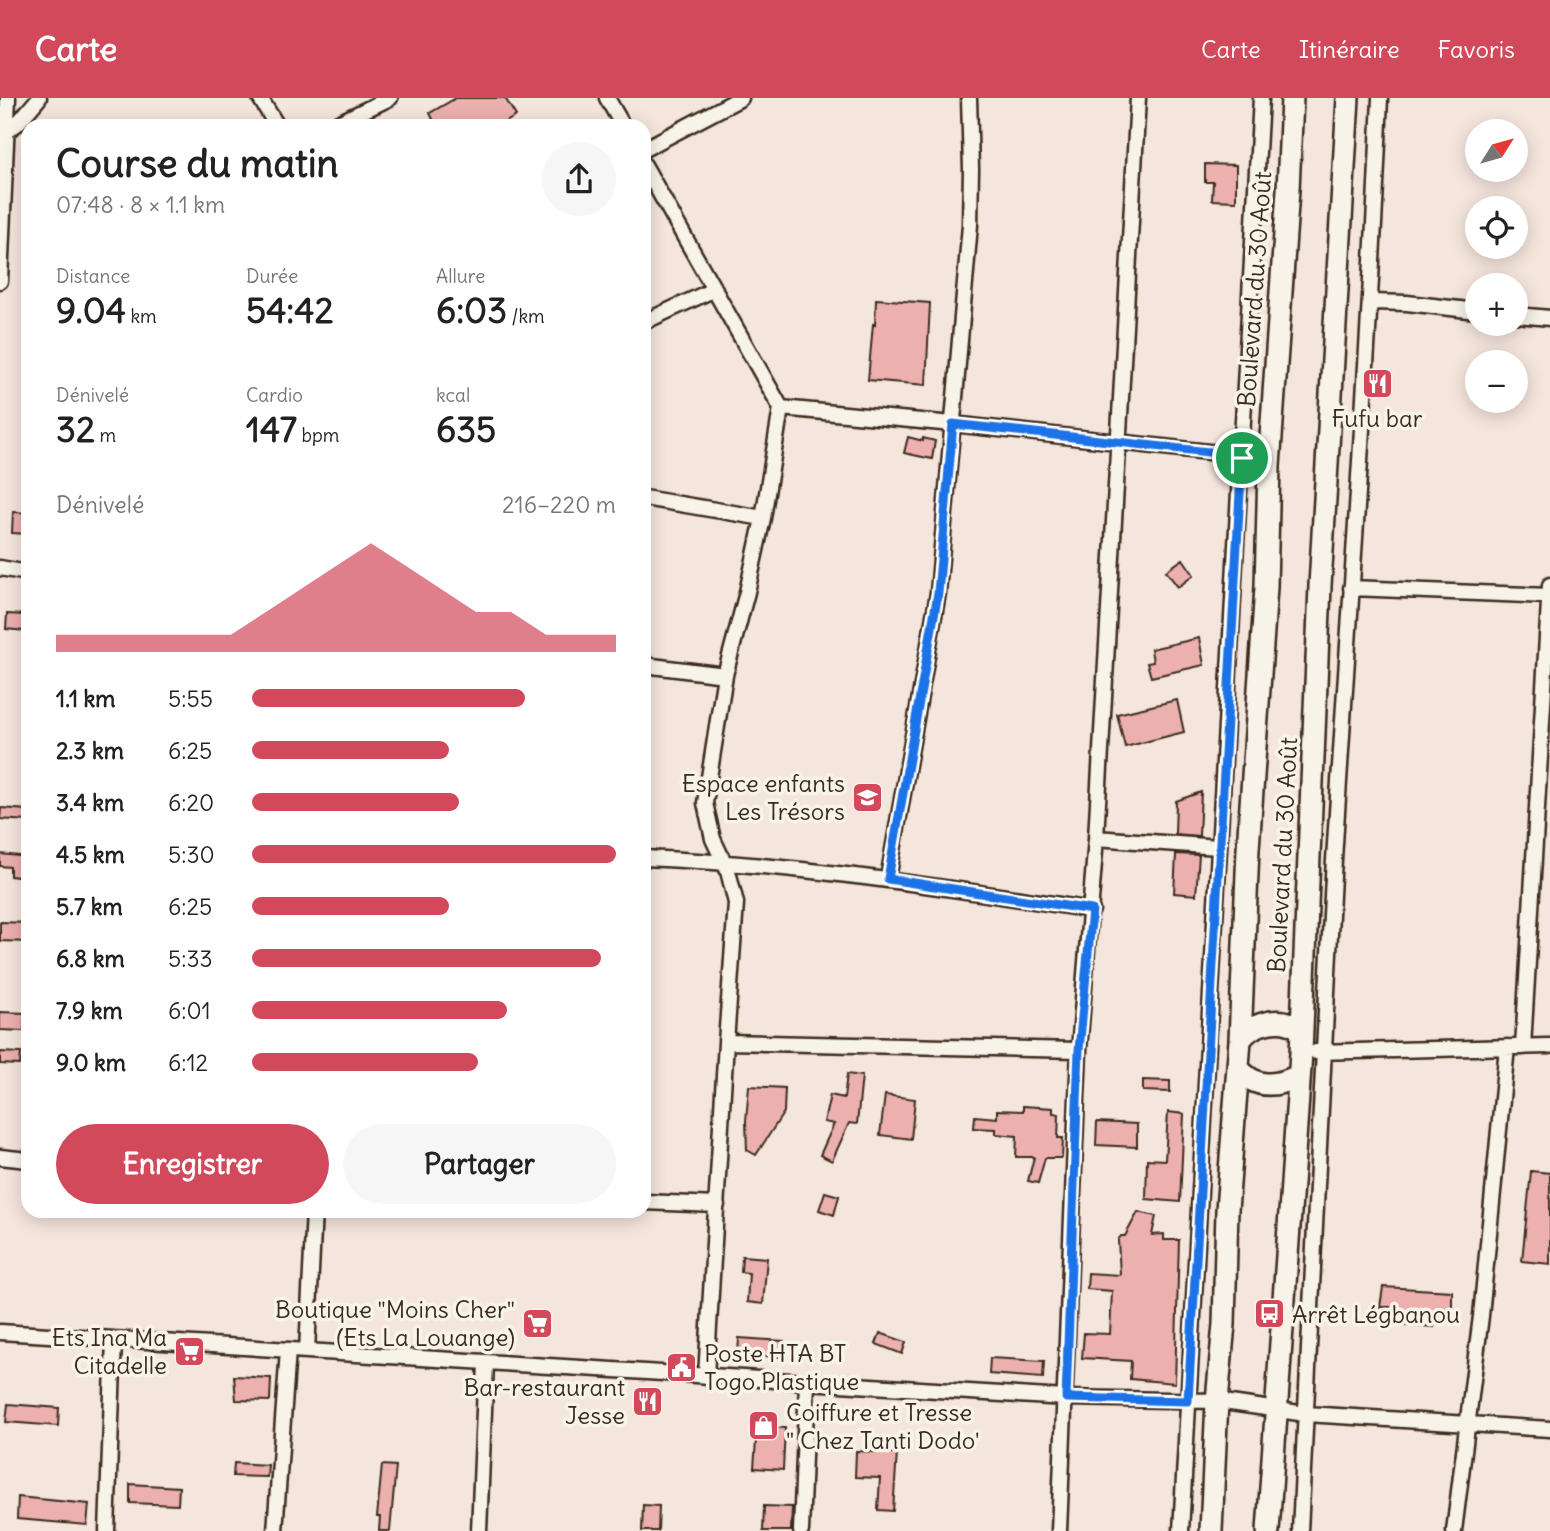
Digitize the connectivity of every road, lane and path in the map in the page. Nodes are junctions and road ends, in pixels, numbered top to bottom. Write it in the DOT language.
graph roads {
  1 [pos="8,98"];
  2 [pos="39,98"];
  3 [pos="260,98"];
  4 [pos="390,98"];
  5 [pos="607,98"];
  6 [pos="741,98"];
  7 [pos="969,98"];
  8 [pos="1139,98"];
  9 [pos="1261,98"];
  10 [pos="1292,98"];
  11 [pos="1348,98"];
  12 [pos="1380,98"];
  13 [pos="21,119"];
  14 [pos="21,119"];
  15 [pos="273,119"];
  16 [pos="346,119"];
  17 [pos="618,119"];
  18 [pos="3,134"];
  19 [pos="651,145"];
  20 [pos="651,177"];
  21 [pos="0,281"];
  22 [pos="715,289"];
  23 [pos="1372,302"];
  24 [pos="1465,310"];
  25 [pos="1528,316"];
  26 [pos="1550,318"];
  27 [pos="651,319"];
  28 [pos="781,408"];
  29 [pos="953,424"];
  30 [pos="1120,442"];
  31 [pos="1242,458"];
  32 [pos="651,499"];
  33 [pos="763,519"];
  34 [pos="0,568"];
  35 [pos="21,572"];
  36 [pos="1550,585"];
  37 [pos="1351,588"];
  38 [pos="1550,596"];
  39 [pos="651,666"];
  40 [pos="725,675"];
  41 [pos="1096,838"];
  42 [pos="1218,847"];
  43 [pos="651,858"];
  44 [pos="724,861"];
  45 [pos="888,879"];
  46 [pos="1092,910"];
  47 [pos="1300,1029"];
  48 [pos="1240,1040"];
  49 [pos="726,1042"];
  50 [pos="1550,1046"];
  51 [pos="1507,1047"];
  52 [pos="1523,1047"];
  53 [pos="1079,1050"];
  54 [pos="1301,1052"];
  55 [pos="1323,1052"];
  56 [pos="1238,1068"];
  57 [pos="1298,1076"];
  58 [pos="0,1157"];
  59 [pos="21,1159"];
  60 [pos="651,1202"];
  61 [pos="717,1205"];
  62 [pos="314,1218"];
  63 [pos="0,1332"];
  64 [pos="114,1339"];
  65 [pos="288,1350"];
  66 [pos="307,1351"];
  67 [pos="486,1362"];
  68 [pos="706,1376"];
  69 [pos="807,1382"];
  70 [pos="1066,1398"];
  71 [pos="1188,1401"];
  72 [pos="1217,1401"];
  73 [pos="1275,1409"];
  74 [pos="1306,1414"];
  75 [pos="1467,1424"];
  76 [pos="1550,1429"];
  77 [pos="107,1531"];
  78 [pos="275,1531"];
  79 [pos="479,1531"];
  80 [pos="801,1531"];
  81 [pos="1059,1531"];
  82 [pos="1181,1531"];
  83 [pos="1211,1531"];
  84 [pos="1268,1531"];
  85 [pos="1300,1531"];
  86 [pos="1454,1531"];
  1 -- 18 [label="street"];
  2 -- 13 [label="street"];
  3 -- 15 [label="street"];
  4 -- 16 [label="street"];
  5 -- 17 [label="street"];
  6 -- 19 [label="street"];
  7 -- 29 [label="street"];
  8 -- 30 [label="street"];
  9 -- 31 [label="street"];
  10 -- 48 [label="highway, Boulevard du 30 Août"];
  11 -- 47 [label="highway, Boulevard du 30 Août"];
  12 -- 23 [label="street"];
  14 -- 18 [label="street"];
  18 -- 21 [label="street"];
  20 -- 22 [label="street"];
  22 -- 27 [label="street"];
  22 -- 28 [label="street"];
  23 -- 24 [label="street"];
  23 -- 37 [label="street"];
  25 -- 26 [label="street"];
  28 -- 29 [label="street"];
  28 -- 33 [label="street"];
  29 -- 30 [label="street"];
  29 -- 45 [label="street"];
  30 -- 31 [label="street"];
  30 -- 41 [label="street"];
  31 -- 42 [label="street"];
  32 -- 33 [label="street"];
  33 -- 40 [label="street"];
  34 -- 35 [label="street"];
  36 -- 38 [label="street"];
  37 -- 38 [label="street"];
  37 -- 55 [label="street"];
  38 -- 52 [label="street"];
  39 -- 40 [label="street"];
  40 -- 44 [label="street"];
  41 -- 42 [label="street"];
  41 -- 46 [label="street"];
  42 -- 71 [label="street"];
  43 -- 44 [label="street"];
  44 -- 45 [label="street"];
  44 -- 49 [label="street"];
  45 -- 46 [label="street"];
  46 -- 53 [label="street"];
  47 -- 48 [label="highway"];
  47 -- 54 [label="highway, Boulevard du 30 Août"];
  48 -- 56 [label="highway, Boulevard du 30 Août"];
  49 -- 53 [label="street"];
  49 -- 61 [label="street"];
  50 -- 52 [label="street"];
  51 -- 52 [label="street"];
  51 -- 55 [label="street"];
  51 -- 75 [label="street"];
  53 -- 70 [label="street"];
  54 -- 55 [label="street"];
  54 -- 57 [label="highway, Boulevard du 30 Août"];
  55 -- 74 [label="street"];
  56 -- 57 [label="highway"];
  56 -- 72 [label="highway, Boulevard du 30 Août"];
  57 -- 73 [label="highway, Boulevard du 30 Août"];
  58 -- 59 [label="street"];
  60 -- 61 [label="street"];
  61 -- 68 [label="street"];
  62 -- 66 [label="street"];
  63 -- 64 [label="street"];
  64 -- 65 [label="street"];
  64 -- 77 [label="street"];
  65 -- 66 [label="street"];
  65 -- 78 [label="street"];
  66 -- 67 [label="street"];
  67 -- 68 [label="street"];
  67 -- 79 [label="street"];
  68 -- 69 [label="street"];
  69 -- 70 [label="street"];
  69 -- 80 [label="street"];
  70 -- 71 [label="street"];
  70 -- 81 [label="street"];
  71 -- 72 [label="street"];
  71 -- 82 [label="street"];
  72 -- 73 [label="street"];
  72 -- 83 [label="highway, Boulevard du 30 Août"];
  73 -- 74 [label="street"];
  73 -- 84 [label="highway, Boulevard du 30 Août"];
  74 -- 75 [label="street"];
  74 -- 85 [label="street"];
  75 -- 76 [label="street"];
  75 -- 86 [label="street"];
}
